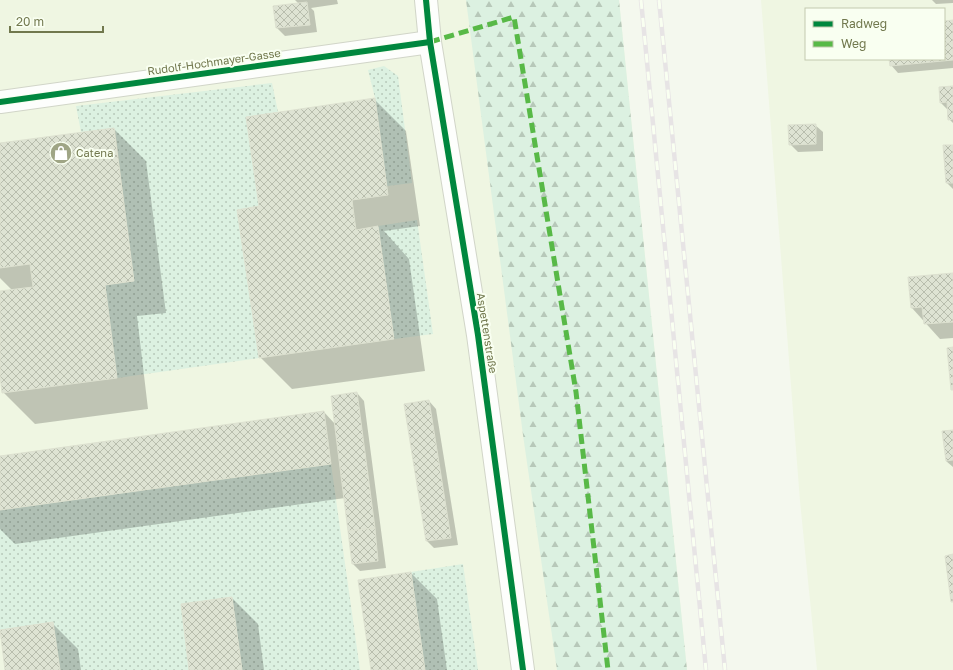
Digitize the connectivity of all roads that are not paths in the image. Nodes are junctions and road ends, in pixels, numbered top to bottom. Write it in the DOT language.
graph roads {
  1 [pos="426,0"];
  2 [pos="430,42"];
  3 [pos="0,102"];
  4 [pos="524,670"];
  1 -- 2 [label="street, Aspettenstraße"];
  2 -- 3 [label="street, Rudolf-Hochmayer-Gasse"];
  2 -- 4 [label="street, Aspettenstraße"];
}
